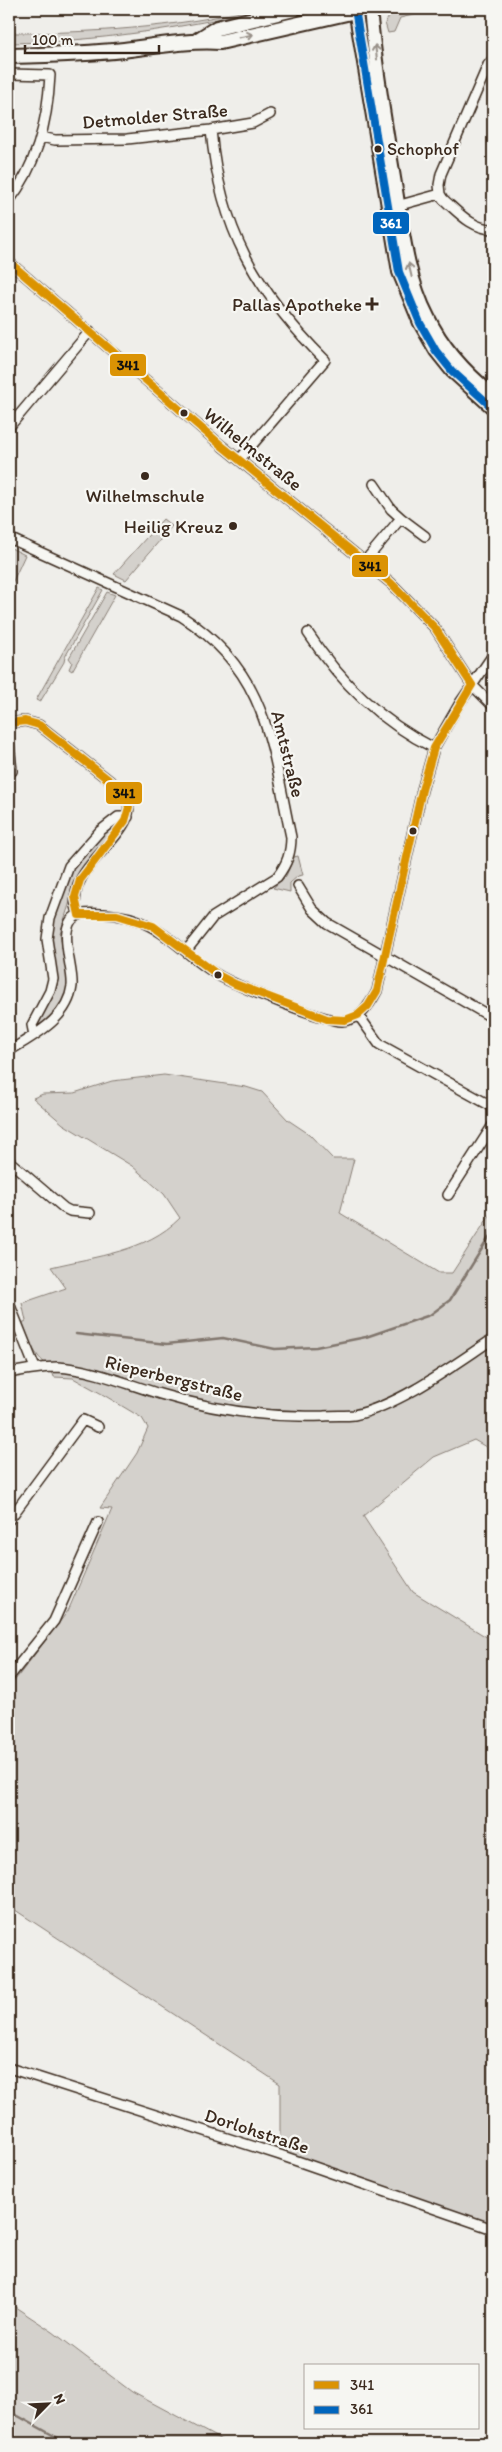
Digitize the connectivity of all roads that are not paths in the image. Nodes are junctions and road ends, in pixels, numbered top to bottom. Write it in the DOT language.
graph roads {
  1 [pos="294,9"];
  2 [pos="370,9"];
  3 [pos="358,10"];
  4 [pos="198,40"];
  5 [pos="9,56"];
  6 [pos="493,59"];
  7 [pos="9,74"];
  8 [pos="270,114"];
  9 [pos="211,130"];
  10 [pos="40,137"];
  11 [pos="440,194"];
  12 [pos="9,200"];
  13 [pos="393,207"];
  14 [pos="493,229"];
  15 [pos="9,262"];
  16 [pos="90,332"];
  17 [pos="493,395"];
  18 [pos="493,408"];
  19 [pos="9,427"];
  20 [pos="240,459"];
  21 [pos="374,484"];
  22 [pos="402,518"];
  23 [pos="425,536"];
  24 [pos="9,538"];
  25 [pos="365,561"];
  26 [pos="308,634"];
  27 [pos="493,655"];
  28 [pos="472,685"];
  29 [pos="493,706"];
  30 [pos="9,723"];
  31 [pos="9,743"];
  32 [pos="434,748"];
  33 [pos="12,771"];
  34 [pos="128,817"];
  35 [pos="298,886"];
  36 [pos="79,915"];
  37 [pos="186,951"];
  38 [pos="386,955"];
  39 [pos="359,1016"];
  40 [pos="493,1018"];
  41 [pos="34,1035"];
  42 [pos="9,1051"];
  43 [pos="493,1107"];
  44 [pos="493,1125"];
  45 [pos="9,1161"];
  46 [pos="448,1195"];
  47 [pos="90,1213"];
  48 [pos="9,1303"];
  49 [pos="493,1339"];
  50 [pos="35,1368"];
  51 [pos="9,1373"];
  52 [pos="98,1426"];
  53 [pos="9,1520"];
  54 [pos="98,1522"];
  55 [pos="9,1677"];
  56 [pos="9,2068"];
  57 [pos="493,2229"];
  1 -- 4 [label="main road"];
  13 -- 2 [label="main road, one-way"];
  4 -- 3 [label="main road, one-way"];
  3 -- 13 [label="main road"];
  4 -- 5 [label="main road"];
  6 -- 11 [label="street"];
  7 -- 10 [label="street"];
  8 -- 9 [label="street, Detmolder Straße"];
  9 -- 10 [label="street, Detmolder Straße"];
  9 -- 20 [label="street"];
  10 -- 12 [label="street"];
  11 -- 13 [label="street"];
  11 -- 14 [label="street"];
  17 -- 13 [label="main road, one-way"];
  13 -- 18 [label="main road"];
  15 -- 16 [label="street, Wilhelmstraße"];
  16 -- 19 [label="street"];
  16 -- 20 [label="street, Wilhelmstraße"];
  20 -- 25 [label="street, Wilhelmstraße"];
  21 -- 22 [label="street"];
  22 -- 23 [label="street"];
  22 -- 25 [label="street"];
  24 -- 37 [label="street, Amtstraße"];
  25 -- 28 [label="street, Wilhelmstraße"];
  26 -- 32 [label="street"];
  27 -- 28 [label="street"];
  28 -- 29 [label="street, Wilhelmstraße"];
  28 -- 32 [label="street"];
  30 -- 34 [label="street"];
  31 -- 33 [label="street"];
  32 -- 38 [label="street"];
  34 -- 36 [label="street"];
  34 -- 41 [label="street"];
  35 -- 38 [label="street"];
  36 -- 37 [label="street"];
  36 -- 41 [label="street"];
  37 -- 39 [label="street"];
  38 -- 39 [label="street"];
  38 -- 40 [label="street"];
  39 -- 43 [label="street"];
  41 -- 42 [label="street"];
  44 -- 46 [label="street"];
  45 -- 47 [label="street"];
  48 -- 50 [label="street"];
  49 -- 50 [label="street, Rieperbergstraße"];
  50 -- 51 [label="street, Rieperbergstraße"];
  52 -- 53 [label="street"];
  54 -- 55 [label="street"];
  56 -- 57 [label="street, Dorlohstraße"];
}
